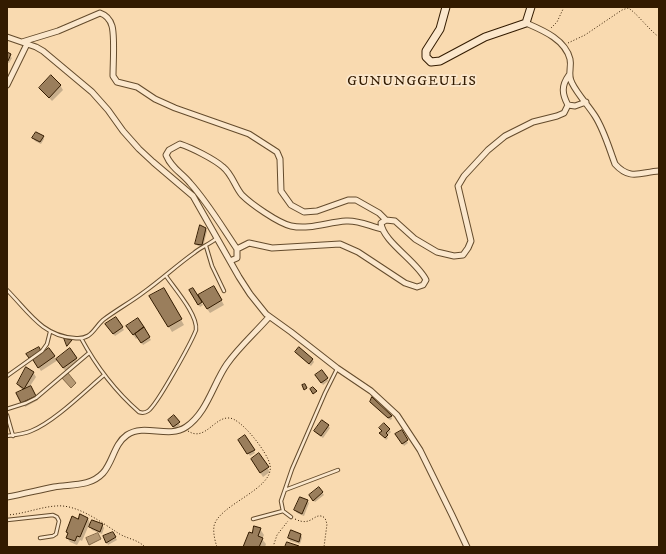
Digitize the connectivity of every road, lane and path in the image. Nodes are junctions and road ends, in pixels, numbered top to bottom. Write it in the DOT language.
graph roads {
  1 [pos="446,7"];
  2 [pos="531,7"];
  3 [pos="564,7"];
  4 [pos="526,23"];
  5 [pos="547,33"];
  6 [pos="7,37"];
  7 [pos="659,37"];
  8 [pos="21,42"];
  9 [pos="27,44"];
  10 [pos="562,45"];
  11 [pos="569,75"];
  12 [pos="7,85"];
  13 [pos="586,102"];
  14 [pos="568,105"];
  15 [pos="659,171"];
  16 [pos="386,220"];
  17 [pos="382,229"];
  18 [pos="217,237"];
  19 [pos="206,246"];
  20 [pos="237,249"];
  21 [pos="230,261"];
  22 [pos="166,276"];
  23 [pos="7,290"];
  24 [pos="224,291"];
  25 [pos="269,317"];
  26 [pos="50,332"];
  27 [pos="81,338"];
  28 [pos="89,353"];
  29 [pos="337,368"];
  30 [pos="104,375"];
  31 [pos="7,376"];
  32 [pos="7,409"];
  33 [pos="7,416"];
  34 [pos="186,427"];
  35 [pos="7,436"];
  36 [pos="13,436"];
  37 [pos="338,470"];
  38 [pos="284,491"];
  39 [pos="7,497"];
  40 [pos="283,511"];
  41 [pos="7,515"];
  42 [pos="291,517"];
  43 [pos="253,519"];
  44 [pos="7,520"];
  45 [pos="40,538"];
  46 [pos="145,547"];
  47 [pos="217,547"];
  48 [pos="273,547"];
  49 [pos="324,547"];
  50 [pos="467,547"];
  1 -- 4 [label="main road"];
  2 -- 4 [label="main road"];
  3 -- 5 [label="path"];
  4 -- 5 [label="street"];
  5 -- 10 [label="street"];
  6 -- 8 [label="street"];
  7 -- 10 [label="path"];
  8 -- 9 [label="street"];
  8 -- 16 [label="street"];
  9 -- 12 [label="street"];
  9 -- 18 [label="street"];
  10 -- 11 [label="street"];
  11 -- 13 [label="street"];
  11 -- 14 [label="street"];
  13 -- 14 [label="street"];
  13 -- 15 [label="street"];
  14 -- 16 [label="street"];
  16 -- 17 [label="street"];
  17 -- 20 [label="street"];
  17 -- 20 [label="street"];
  18 -- 19 [label="lane"];
  18 -- 21 [label="street"];
  19 -- 22 [label="lane"];
  19 -- 24 [label="lane"];
  20 -- 21 [label="street"];
  21 -- 25 [label="street"];
  22 -- 27 [label="lane"];
  22 -- 30 [label="lane"];
  23 -- 26 [label="lane"];
  25 -- 29 [label="street"];
  25 -- 34 [label="street"];
  26 -- 27 [label="lane"];
  26 -- 31 [label="lane"];
  27 -- 28 [label="lane"];
  28 -- 30 [label="lane"];
  28 -- 32 [label="lane"];
  29 -- 38 [label="lane"];
  29 -- 50 [label="street"];
  30 -- 36 [label="lane"];
  33 -- 36 [label="lane"];
  34 -- 39 [label="street"];
  34 -- 47 [label="path"];
  35 -- 36 [label="lane"];
  37 -- 38 [label="lane"];
  38 -- 40 [label="lane"];
  40 -- 42 [label="lane"];
  40 -- 43 [label="lane"];
  41 -- 46 [label="path"];
  42 -- 48 [label="path"];
  42 -- 49 [label="path"];
  44 -- 45 [label="lane"];
}
